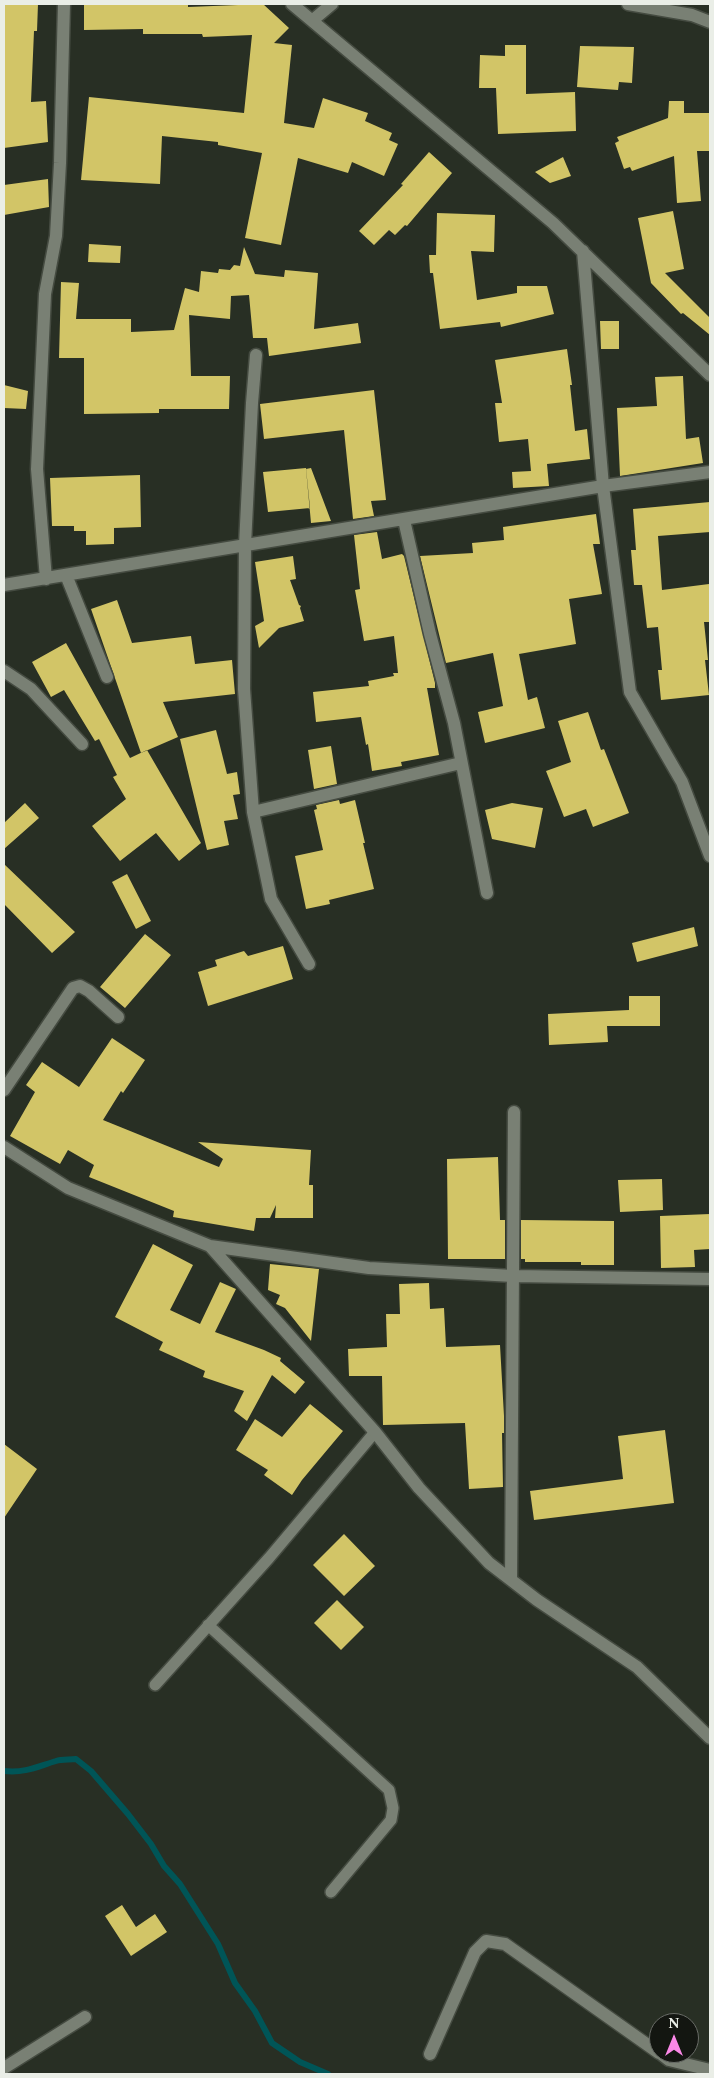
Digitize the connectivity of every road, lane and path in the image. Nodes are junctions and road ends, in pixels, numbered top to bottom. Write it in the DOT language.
graph roads {
  1 [pos="64,4"];
  2 [pos="292,4"];
  3 [pos="332,4"];
  4 [pos="628,4"];
  5 [pos="313,20"];
  6 [pos="710,22"];
  7 [pos="583,251"];
  8 [pos="256,355"];
  9 [pos="710,375"];
  10 [pos="710,472"];
  11 [pos="603,486"];
  12 [pos="404,520"];
  13 [pos="246,545"];
  14 [pos="66,575"];
  15 [pos="46,579"];
  16 [pos="4,585"];
  17 [pos="4,671"];
  18 [pos="107,677"];
  19 [pos="82,744"];
  20 [pos="461,763"];
  21 [pos="253,812"];
  22 [pos="710,856"];
  23 [pos="487,893"];
  24 [pos="309,964"];
  25 [pos="118,1017"];
  26 [pos="4,1090"];
  27 [pos="514,1112"];
  28 [pos="4,1147"];
  29 [pos="210,1246"];
  30 [pos="513,1276"];
  31 [pos="710,1279"];
  32 [pos="375,1432"];
  33 [pos="511,1580"];
  34 [pos="208,1625"];
  35 [pos="155,1685"];
  36 [pos="710,1738"];
  37 [pos="331,1892"];
  38 [pos="85,2017"];
  39 [pos="649,2046"];
  40 [pos="430,2054"];
  41 [pos="681,2063"];
  42 [pos="4,2068"];
  43 [pos="710,2070"];
  1 -- 15 [label="street"];
  2 -- 5 [label="street"];
  3 -- 5 [label="street"];
  4 -- 6 [label="street"];
  5 -- 7 [label="street"];
  7 -- 9 [label="street"];
  7 -- 11 [label="street"];
  8 -- 13 [label="street"];
  10 -- 11 [label="street"];
  11 -- 12 [label="street"];
  11 -- 22 [label="street"];
  12 -- 13 [label="street"];
  12 -- 20 [label="street"];
  13 -- 14 [label="street"];
  13 -- 21 [label="street"];
  14 -- 15 [label="street"];
  14 -- 18 [label="street"];
  15 -- 16 [label="street"];
  17 -- 19 [label="street"];
  20 -- 21 [label="street"];
  20 -- 23 [label="street"];
  21 -- 24 [label="street"];
  25 -- 26 [label="street"];
  27 -- 30 [label="street"];
  28 -- 29 [label="street"];
  29 -- 30 [label="street"];
  29 -- 32 [label="street"];
  30 -- 31 [label="street"];
  30 -- 33 [label="street"];
  32 -- 33 [label="street"];
  32 -- 34 [label="lane"];
  33 -- 36 [label="street"];
  34 -- 35 [label="lane"];
  34 -- 37 [label="lane"];
  38 -- 42 [label="street"];
  39 -- 40 [label="street"];
  41 -- 43 [label="street"];
}
